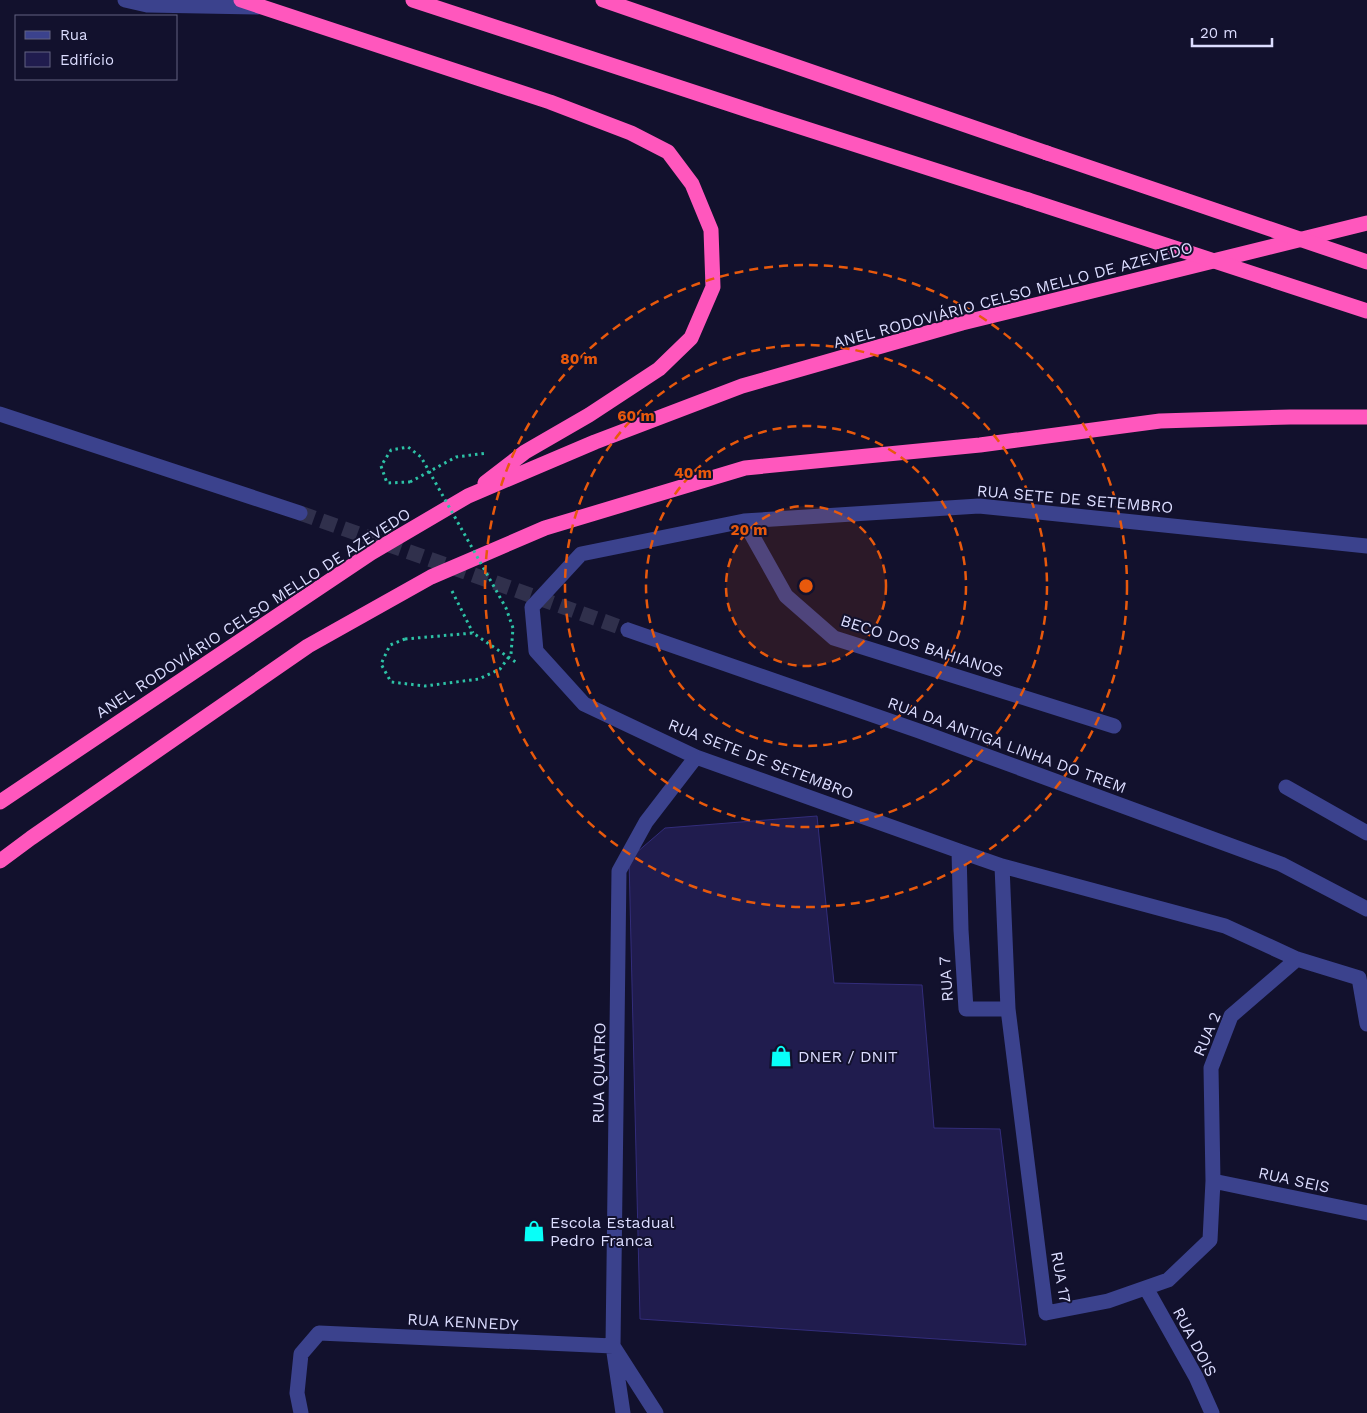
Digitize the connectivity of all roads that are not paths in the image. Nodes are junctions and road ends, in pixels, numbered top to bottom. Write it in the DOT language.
graph roads {
  1 [pos="125,0"];
  2 [pos="241,0"];
  3 [pos="413,0"];
  4 [pos="604,0"];
  5 [pos="262,7"];
  6 [pos="1367,223"];
  7 [pos="1367,262"];
  8 [pos="1367,312"];
  9 [pos="0,414"];
  10 [pos="1367,417"];
  11 [pos="468,496"];
  12 [pos="300,513"];
  13 [pos="744,520"];
  14 [pos="1367,546"];
  15 [pos="628,630"];
  16 [pos="1114,726"];
  17 [pos="696,756"];
  18 [pos="1286,787"];
  19 [pos="0,802"];
  20 [pos="1367,832"];
  21 [pos="959,851"];
  22 [pos="0,861"];
  23 [pos="1002,866"];
  24 [pos="1367,909"];
  25 [pos="1297,959"];
  26 [pos="1363,976"];
  27 [pos="1008,1009"];
  28 [pos="1367,1024"];
  29 [pos="1213,1181"];
  30 [pos="1367,1213"];
  31 [pos="1146,1288"];
  32 [pos="613,1346"];
  33 [pos="301,1413"];
  34 [pos="623,1413"];
  35 [pos="656,1413"];
  36 [pos="1212,1413"];
  1 -- 5 [label="street"];
  2 -- 5 [label="highway"];
  3 -- 8 [label="highway, bridge"];
  4 -- 7 [label="highway, bridge"];
  5 -- 11 [label="highway"];
  6 -- 11 [label="highway, ANEL RODOVIÁRIO CELSO MELLO DE AZEVEDO"];
  9 -- 12 [label="street"];
  10 -- 22 [label="highway"];
  11 -- 19 [label="highway, ANEL RODOVIÁRIO CELSO MELLO DE AZEVEDO"];
  13 -- 14 [label="street, RUA SETE DE SETEMBRO"];
  13 -- 16 [label="street, BECO DOS BAHIANOS"];
  13 -- 17 [label="street, RUA SETE DE SETEMBRO"];
  15 -- 24 [label="street, RUA DA ANTIGA LINHA DO TREM"];
  17 -- 21 [label="street, RUA SETE DE SETEMBRO"];
  17 -- 32 [label="street, RUA QUATRO"];
  18 -- 20 [label="street"];
  21 -- 23 [label="street, RUA SETE DE SETEMBRO"];
  21 -- 27 [label="street, RUA 7"];
  23 -- 25 [label="street, RUA SETE DE SETEMBRO"];
  23 -- 27 [label="street"];
  25 -- 26 [label="street, RUA SETE DE SETEMBRO"];
  25 -- 29 [label="street, RUA 2"];
  26 -- 28 [label="street, RUA SETE DE SETEMBRO"];
  27 -- 31 [label="street, RUA 17"];
  29 -- 30 [label="street, RUA SEIS"];
  29 -- 31 [label="street, RUA 17"];
  31 -- 36 [label="street, RUA DOIS"];
  32 -- 33 [label="street, RUA KENNEDY"];
  32 -- 34 [label="street, RUA QUATRO"];
  32 -- 35 [label="street"];
}
